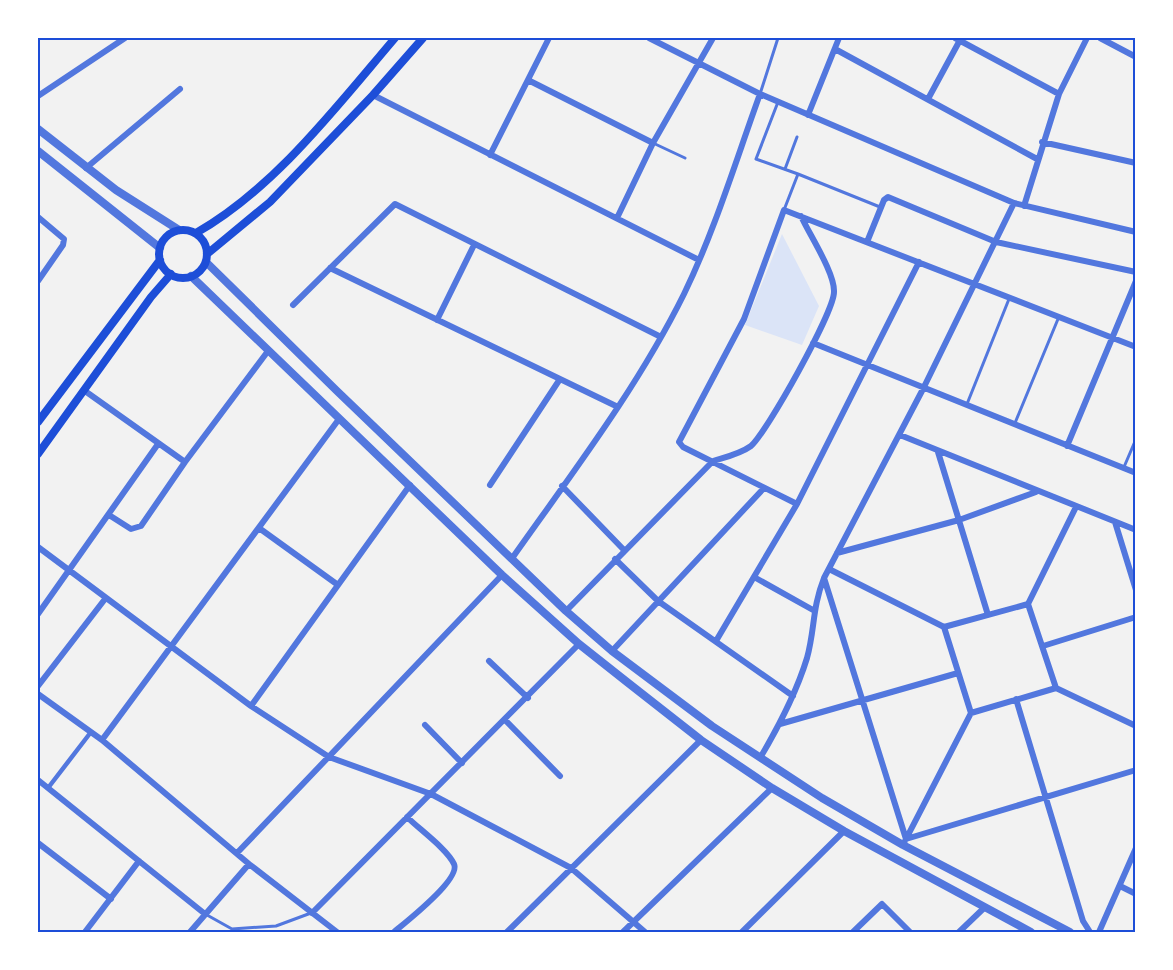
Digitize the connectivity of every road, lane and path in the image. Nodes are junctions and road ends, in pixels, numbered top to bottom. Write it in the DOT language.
graph roads {
  1 [pos="126,38"];
  2 [pos="395,38"];
  3 [pos="423,38"];
  4 [pos="549,38"];
  5 [pos="649,38"];
  6 [pos="713,38"];
  7 [pos="778,38"];
  8 [pos="839,38"];
  9 [pos="1087,38"];
  10 [pos="1100,38"];
  11 [pos="957,39"];
  12 [pos="835,49"];
  13 [pos="1136,57"];
  14 [pos="699,62"];
  15 [pos="528,80"];
  16 [pos="180,89"];
  17 [pos="760,94"];
  18 [pos="1059,94"];
  19 [pos="373,95"];
  20 [pos="38,96"];
  21 [pos="927,99"];
  22 [pos="778,102"];
  23 [pos="808,115"];
  24 [pos="38,129"];
  25 [pos="797,137"];
  26 [pos="654,142"];
  27 [pos="1042,142"];
  28 [pos="38,151"];
  29 [pos="490,155"];
  30 [pos="685,158"];
  31 [pos="1037,159"];
  32 [pos="1136,163"];
  33 [pos="86,168"];
  34 [pos="784,169"];
  35 [pos="798,174"];
  36 [pos="1014,203"];
  37 [pos="1024,206"];
  38 [pos="881,207"];
  39 [pos="784,210"];
  40 [pos="801,216"];
  41 [pos="38,217"];
  42 [pos="617,218"];
  43 [pos="179,230"];
  44 [pos="1136,232"];
  45 [pos="196,233"];
  46 [pos="867,242"];
  47 [pos="996,242"];
  48 [pos="474,244"];
  49 [pos="160,248"];
  50 [pos="207,258"];
  51 [pos="160,260"];
  52 [pos="699,260"];
  53 [pos="919,262"];
  54 [pos="330,268"];
  55 [pos="1136,272"];
  56 [pos="171,274"];
  57 [pos="191,276"];
  58 [pos="38,281"];
  59 [pos="1136,281"];
  60 [pos="975,283"];
  61 [pos="1010,297"];
  62 [pos="293,305"];
  63 [pos="1059,316"];
  64 [pos="437,320"];
  65 [pos="661,337"];
  66 [pos="1113,338"];
  67 [pos="813,344"];
  68 [pos="1136,347"];
  69 [pos="268,351"];
  70 [pos="868,366"];
  71 [pos="560,379"];
  72 [pos="923,389"];
  73 [pos="85,391"];
  74 [pos="618,406"];
  75 [pos="966,406"];
  76 [pos="339,419"];
  77 [pos="38,422"];
  78 [pos="1014,425"];
  79 [pos="900,435"];
  80 [pos="1136,438"];
  81 [pos="158,444"];
  82 [pos="1067,446"];
  83 [pos="938,452"];
  84 [pos="38,454"];
  85 [pos="712,461"];
  86 [pos="185,462"];
  87 [pos="1123,468"];
  88 [pos="1136,473"];
  89 [pos="410,485"];
  90 [pos="490,485"];
  91 [pos="562,486"];
  92 [pos="764,488"];
  93 [pos="1037,492"];
  94 [pos="797,504"];
  95 [pos="1076,507"];
  96 [pos="109,514"];
  97 [pos="959,520"];
  98 [pos="1115,522"];
  99 [pos="259,528"];
  100 [pos="1136,530"];
  101 [pos="38,547"];
  102 [pos="624,550"];
  103 [pos="837,553"];
  104 [pos="513,557"];
  105 [pos="615,559"];
  106 [pos="829,568"];
  107 [pos="68,572"];
  108 [pos="502,575"];
  109 [pos="753,577"];
  110 [pos="824,578"];
  111 [pos="338,585"];
  112 [pos="1136,590"];
  113 [pos="105,599"];
  114 [pos="658,602"];
  115 [pos="1028,604"];
  116 [pos="813,610"];
  117 [pos="566,611"];
  118 [pos="38,614"];
  119 [pos="987,615"];
  120 [pos="1136,617"];
  121 [pos="944,627"];
  122 [pos="716,641"];
  123 [pos="579,644"];
  124 [pos="1043,646"];
  125 [pos="170,647"];
  126 [pos="612,651"];
  127 [pos="489,661"];
  128 [pos="958,673"];
  129 [pos="38,686"];
  130 [pos="1056,688"];
  131 [pos="38,694"];
  132 [pos="793,696"];
  133 [pos="528,698"];
  134 [pos="1016,699"];
  135 [pos="863,700"];
  136 [pos="251,706"];
  137 [pos="971,713"];
  138 [pos="505,720"];
  139 [pos="780,724"];
  140 [pos="425,725"];
  141 [pos="1136,726"];
  142 [pos="91,732"];
  143 [pos="102,740"];
  144 [pos="701,740"];
  145 [pos="329,757"];
  146 [pos="760,758"];
  147 [pos="462,763"];
  148 [pos="1136,770"];
  149 [pos="560,776"];
  150 [pos="38,780"];
  151 [pos="48,788"];
  152 [pos="772,788"];
  153 [pos="431,795"];
  154 [pos="1046,797"];
  155 [pos="407,817"];
  156 [pos="844,831"];
  157 [pos="905,842"];
  158 [pos="38,843"];
  159 [pos="1136,848"];
  160 [pos="237,853"];
  161 [pos="139,861"];
  162 [pos="249,864"];
  163 [pos="571,868"];
  164 [pos="1120,886"];
  165 [pos="1136,894"];
  166 [pos="111,899"];
  167 [pos="984,908"];
  168 [pos="312,913"];
  169 [pos="205,914"];
  170 [pos="634,921"];
  171 [pos="85,933"];
  172 [pos="190,933"];
  173 [pos="337,933"];
  174 [pos="394,933"];
  175 [pos="507,933"];
  176 [pos="623,933"];
  177 [pos="645,933"];
  178 [pos="742,933"];
  179 [pos="853,933"];
  180 [pos="910,933"];
  181 [pos="959,933"];
  182 [pos="1031,933"];
  183 [pos="1070,933"];
  184 [pos="1090,933"];
  185 [pos="1099,933"];
  1 -- 20 [label="street"];
  2 -- 45 [label="main road"];
  3 -- 19 [label="main road"];
  4 -- 15 [label="street"];
  5 -- 14 [label="street"];
  6 -- 14 [label="street"];
  7 -- 17 [label="lane"];
  8 -- 12 [label="street"];
  9 -- 18 [label="street"];
  10 -- 13 [label="street"];
  11 -- 18 [label="street"];
  11 -- 21 [label="street"];
  12 -- 21 [label="street"];
  12 -- 23 [label="street"];
  14 -- 17 [label="street"];
  14 -- 26 [label="street"];
  15 -- 26 [label="street"];
  15 -- 29 [label="street"];
  16 -- 33 [label="street"];
  17 -- 22 [label="street"];
  17 -- 52 [label="street"];
  18 -- 27 [label="street"];
  19 -- 29 [label="street"];
  19 -- 50 [label="main road"];
  21 -- 31 [label="street"];
  22 -- 23 [label="street"];
  22 -- 34 [label="lane"];
  23 -- 36 [label="street"];
  24 -- 33 [label="street"];
  25 -- 34 [label="lane"];
  26 -- 30 [label="lane"];
  26 -- 42 [label="street"];
  27 -- 31 [label="street"];
  27 -- 32 [label="street"];
  28 -- 49 [label="street"];
  29 -- 42 [label="street"];
  31 -- 37 [label="street"];
  33 -- 43 [label="street"];
  34 -- 35 [label="lane"];
  35 -- 38 [label="lane"];
  35 -- 39 [label="lane"];
  36 -- 37 [label="street"];
  36 -- 47 [label="street"];
  37 -- 44 [label="street"];
  38 -- 46 [label="street"];
  38 -- 47 [label="street"];
  39 -- 40 [label="street"];
  39 -- 85 [label="street"];
  40 -- 46 [label="street"];
  40 -- 67 [label="street"];
  41 -- 58 [label="street"];
  42 -- 52 [label="street"];
  43 -- 45 [label="main road"];
  43 -- 49 [label="main road"];
  45 -- 50 [label="main road"];
  46 -- 53 [label="street"];
  47 -- 55 [label="street"];
  47 -- 60 [label="street"];
  48 -- 54 [label="street"];
  48 -- 64 [label="street"];
  48 -- 65 [label="street"];
  49 -- 51 [label="main road"];
  50 -- 57 [label="main road"];
  50 -- 104 [label="street"];
  51 -- 56 [label="main road"];
  51 -- 77 [label="main road"];
  52 -- 65 [label="street"];
  53 -- 60 [label="street"];
  53 -- 70 [label="street"];
  54 -- 62 [label="street"];
  54 -- 64 [label="street"];
  56 -- 57 [label="main road"];
  56 -- 73 [label="main road"];
  57 -- 69 [label="street"];
  59 -- 66 [label="street"];
  60 -- 61 [label="street"];
  60 -- 72 [label="street"];
  61 -- 63 [label="street"];
  61 -- 75 [label="lane"];
  63 -- 66 [label="street"];
  63 -- 78 [label="lane"];
  64 -- 71 [label="street"];
  65 -- 74 [label="street"];
  66 -- 68 [label="street"];
  66 -- 82 [label="street"];
  67 -- 70 [label="street"];
  67 -- 85 [label="street"];
  69 -- 76 [label="street"];
  69 -- 86 [label="street"];
  70 -- 72 [label="street"];
  70 -- 94 [label="street"];
  71 -- 74 [label="street"];
  71 -- 90 [label="street"];
  72 -- 75 [label="street"];
  72 -- 79 [label="street"];
  73 -- 81 [label="street"];
  73 -- 84 [label="main road"];
  74 -- 91 [label="street"];
  75 -- 78 [label="street"];
  76 -- 89 [label="street"];
  76 -- 99 [label="street"];
  78 -- 82 [label="street"];
  79 -- 83 [label="street"];
  79 -- 103 [label="street"];
  80 -- 87 [label="lane"];
  81 -- 86 [label="street"];
  81 -- 96 [label="street"];
  82 -- 87 [label="street"];
  83 -- 93 [label="street"];
  83 -- 97 [label="street"];
  85 -- 92 [label="street"];
  85 -- 102 [label="street"];
  86 -- 96 [label="street"];
  87 -- 88 [label="street"];
  89 -- 108 [label="street"];
  89 -- 111 [label="street"];
  91 -- 102 [label="street"];
  91 -- 104 [label="street"];
  92 -- 94 [label="street"];
  92 -- 114 [label="street"];
  93 -- 95 [label="street"];
  93 -- 97 [label="street"];
  94 -- 109 [label="street"];
  95 -- 98 [label="street"];
  95 -- 115 [label="street"];
  96 -- 107 [label="street"];
  97 -- 103 [label="street"];
  97 -- 119 [label="street"];
  98 -- 100 [label="street"];
  98 -- 112 [label="street"];
  99 -- 111 [label="street"];
  99 -- 125 [label="street"];
  101 -- 107 [label="street"];
  102 -- 105 [label="street"];
  103 -- 106 [label="street"];
  104 -- 117 [label="street"];
  105 -- 114 [label="street"];
  105 -- 117 [label="street"];
  106 -- 110 [label="street"];
  106 -- 121 [label="street"];
  107 -- 113 [label="street"];
  107 -- 118 [label="street"];
  108 -- 123 [label="street"];
  108 -- 145 [label="street"];
  109 -- 116 [label="street"];
  109 -- 122 [label="street"];
  110 -- 116 [label="street"];
  110 -- 135 [label="street"];
  111 -- 136 [label="street"];
  113 -- 125 [label="street"];
  113 -- 129 [label="street"];
  114 -- 122 [label="street"];
  114 -- 126 [label="street"];
  115 -- 119 [label="street"];
  115 -- 124 [label="street"];
  116 -- 132 [label="street"];
  117 -- 126 [label="street"];
  119 -- 121 [label="street"];
  120 -- 124 [label="street"];
  121 -- 128 [label="street"];
  122 -- 132 [label="street"];
  123 -- 133 [label="street"];
  123 -- 144 [label="street"];
  124 -- 130 [label="street"];
  125 -- 136 [label="street"];
  125 -- 143 [label="street"];
  126 -- 146 [label="street"];
  127 -- 133 [label="street"];
  128 -- 135 [label="street"];
  128 -- 137 [label="street"];
  130 -- 134 [label="street"];
  130 -- 141 [label="street"];
  131 -- 142 [label="street"];
  132 -- 139 [label="street"];
  133 -- 138 [label="street"];
  134 -- 137 [label="street"];
  134 -- 154 [label="street"];
  135 -- 139 [label="street"];
  135 -- 157 [label="street"];
  136 -- 145 [label="street"];
  137 -- 157 [label="street"];
  138 -- 147 [label="street"];
  138 -- 149 [label="street"];
  139 -- 146 [label="street"];
  140 -- 147 [label="street"];
  142 -- 143 [label="street"];
  142 -- 151 [label="street"];
  143 -- 160 [label="street"];
  144 -- 152 [label="street"];
  144 -- 163 [label="street"];
  145 -- 153 [label="street"];
  145 -- 160 [label="street"];
  146 -- 157 [label="street"];
  147 -- 153 [label="street"];
  148 -- 154 [label="street"];
  150 -- 151 [label="street"];
  151 -- 161 [label="street"];
  152 -- 156 [label="street"];
  152 -- 170 [label="street"];
  153 -- 155 [label="street"];
  153 -- 163 [label="street"];
  154 -- 157 [label="street"];
  154 -- 184 [label="street"];
  155 -- 168 [label="street"];
  155 -- 174 [label="street"];
  156 -- 167 [label="street"];
  156 -- 178 [label="street"];
  157 -- 183 [label="street"];
  158 -- 166 [label="street"];
  159 -- 164 [label="street"];
  160 -- 162 [label="street"];
  161 -- 166 [label="street"];
  161 -- 169 [label="street"];
  162 -- 168 [label="street"];
  162 -- 169 [label="street"];
  163 -- 170 [label="street"];
  163 -- 175 [label="street"];
  164 -- 165 [label="street"];
  164 -- 185 [label="street"];
  166 -- 171 [label="street"];
  167 -- 181 [label="street"];
  167 -- 182 [label="street"];
  168 -- 169 [label="lane"];
  168 -- 173 [label="street"];
  169 -- 172 [label="street"];
  170 -- 176 [label="street"];
  170 -- 177 [label="street"];
  179 -- 180 [label="street"];
}
